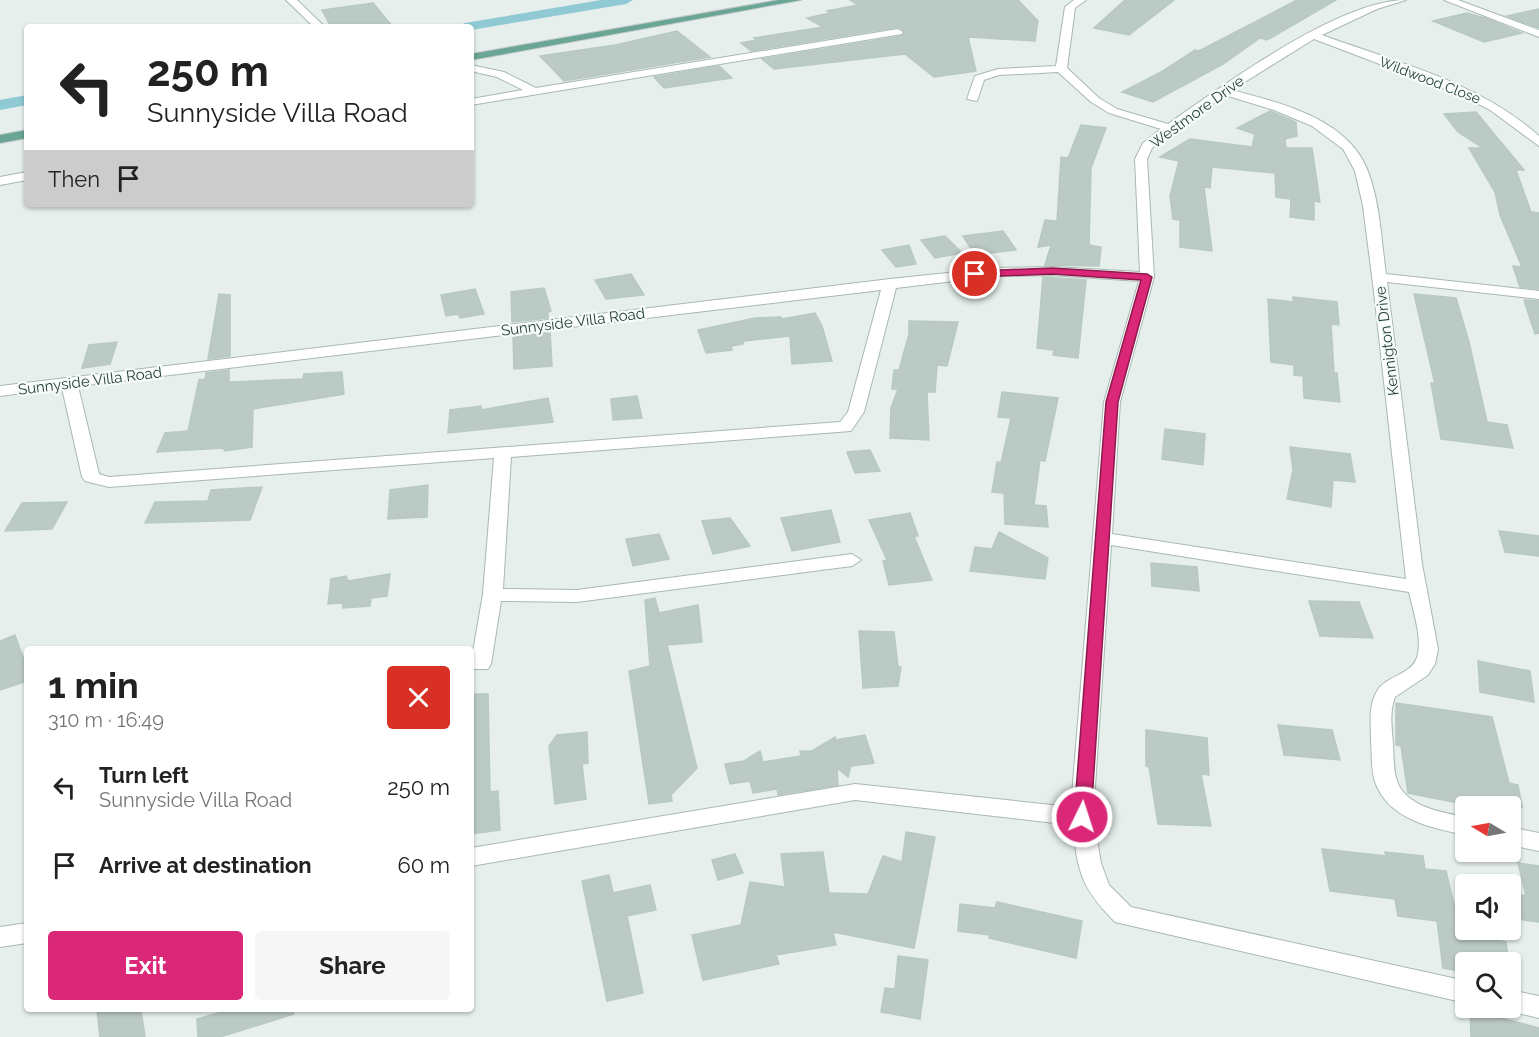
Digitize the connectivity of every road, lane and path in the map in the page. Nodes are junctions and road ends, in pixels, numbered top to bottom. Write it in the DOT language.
graph roads {
  1 [pos="291,0"];
  2 [pos="796,0"];
  3 [pos="1401,0"];
  4 [pos="1449,0"];
  5 [pos="1075,1"];
  6 [pos="317,24"];
  7 [pos="898,32"];
  8 [pos="1539,34"];
  9 [pos="1312,35"];
  10 [pos="474,56"];
  11 [pos="474,69"];
  12 [pos="1061,69"];
  13 [pos="533,91"];
  14 [pos="1223,91"];
  15 [pos="973,99"];
  16 [pos="474,101"];
  17 [pos="1170,128"];
  18 [pos="24,135"];
  19 [pos="0,139"];
  20 [pos="1539,142"];
  21 [pos="24,177"];
  22 [pos="0,181"];
  23 [pos="1147,277"];
  24 [pos="1379,277"];
  25 [pos="890,283"];
  26 [pos="1539,295"];
  27 [pos="69,384"];
  28 [pos="0,391"];
  29 [pos="503,453"];
  30 [pos="1103,538"];
  31 [pos="852,560"];
  32 [pos="1415,586"];
  33 [pos="493,594"];
  34 [pos="481,664"];
  35 [pos="1082,817"];
  36 [pos="1455,824"];
  37 [pos="1521,838"];
  38 [pos="1539,842"];
  39 [pos="474,856"];
  40 [pos="24,933"];
  41 [pos="0,937"];
  42 [pos="1455,990"];
  43 [pos="1521,1003"];
  44 [pos="1539,1007"];
  1 -- 6 [label="street"];
  2 -- 10 [label="main road"];
  3 -- 9 [label="street, Westmore Drive"];
  4 -- 8 [label="street"];
  5 -- 12 [label="street"];
  7 -- 13 [label="street"];
  9 -- 14 [label="street, Westmore Drive"];
  9 -- 20 [label="street, Wildwood Close"];
  11 -- 13 [label="street"];
  12 -- 15 [label="street"];
  12 -- 17 [label="street"];
  13 -- 16 [label="street"];
  14 -- 17 [label="street, Westmore Drive"];
  14 -- 24 [label="street, Kennigton Drive"];
  17 -- 23 [label="street, Westmore Drive"];
  18 -- 19 [label="main road"];
  21 -- 22 [label="street"];
  23 -- 25 [label="street, Sunnyside Villa Road"];
  23 -- 30 [label="street, Westmore Drive"];
  24 -- 26 [label="street"];
  24 -- 32 [label="street, Kennigton Drive"];
  25 -- 27 [label="street, Sunnyside Villa Road"];
  25 -- 29 [label="street"];
  27 -- 28 [label="street, Sunnyside Villa Road"];
  27 -- 29 [label="street"];
  29 -- 33 [label="street"];
  30 -- 32 [label="street"];
  30 -- 35 [label="street, Westmore Drive"];
  31 -- 33 [label="street"];
  32 -- 36 [label="street, Kennigton Drive"];
  33 -- 34 [label="street"];
  35 -- 39 [label="street"];
  35 -- 42 [label="street, Westmore Drive"];
  37 -- 38 [label="street"];
  40 -- 41 [label="street"];
  43 -- 44 [label="street"];
}
